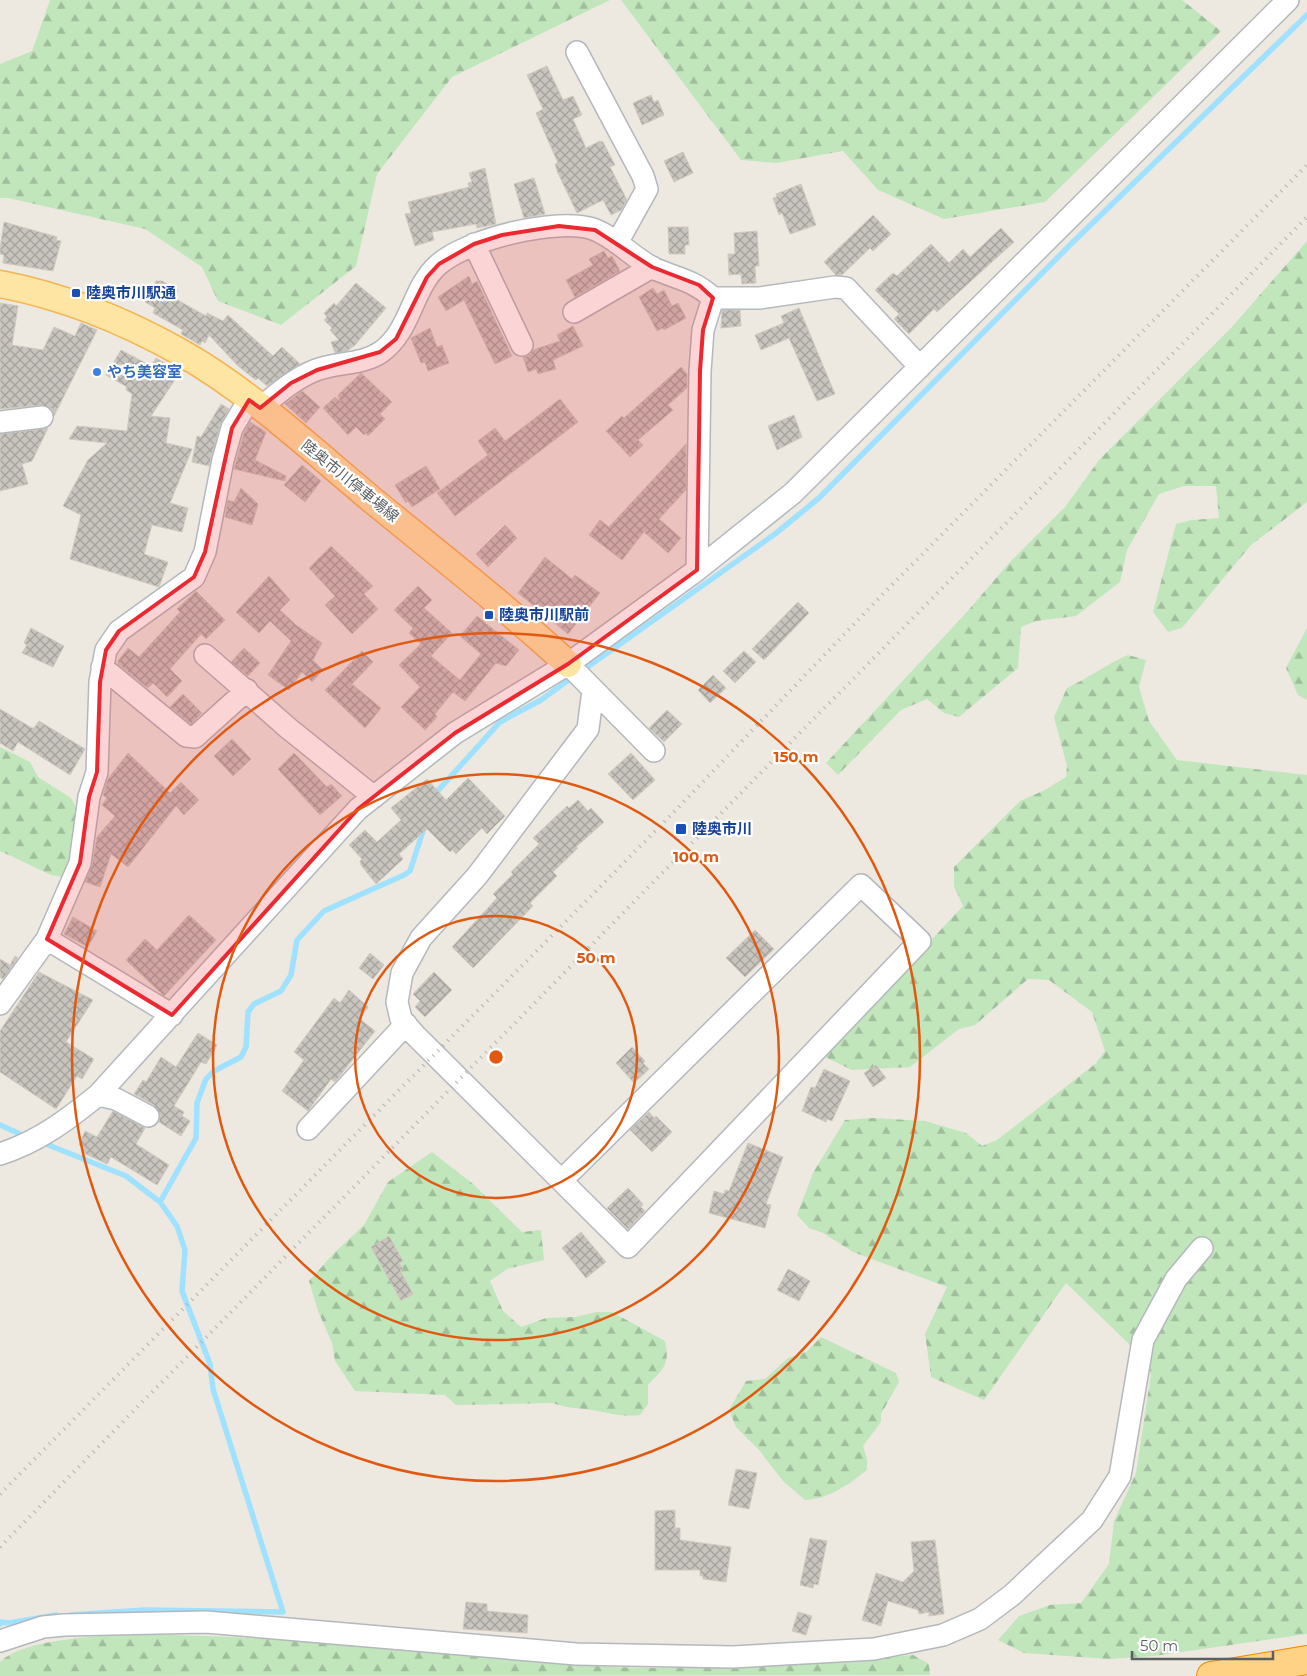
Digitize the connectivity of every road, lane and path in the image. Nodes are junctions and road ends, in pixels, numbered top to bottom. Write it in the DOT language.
graph roads {
  1 [pos="1288,0"];
  2 [pos="576,52"];
  3 [pos="617,243"];
  4 [pos="474,244"];
  5 [pos="652,267"];
  6 [pos="0,284"];
  7 [pos="713,298"];
  8 [pos="574,312"];
  9 [pos="522,344"];
  10 [pos="920,367"];
  11 [pos="255,404"];
  12 [pos="42,417"];
  13 [pos="0,422"];
  14 [pos="698,570"];
  15 [pos="205,655"];
  16 [pos="568,664"];
  17 [pos="102,667"];
  18 [pos="247,690"];
  19 [pos="593,690"];
  20 [pos="654,751"];
  21 [pos="374,797"];
  22 [pos="47,939"];
  23 [pos="0,1004"];
  24 [pos="172,1014"];
  25 [pos="406,1024"];
  26 [pos="98,1095"];
  27 [pos="148,1116"];
  28 [pos="308,1129"];
  29 [pos="0,1154"];
  30 [pos="562,1180"];
  31 [pos="1202,1248"];
  32 [pos="0,1641"];
  33 [pos="1307,1660"];
  34 [pos="1211,1676"];
  1 -- 10 [label="street"];
  2 -- 3 [label="street"];
  3 -- 4 [label="street"];
  3 -- 5 [label="street"];
  4 -- 9 [label="street"];
  4 -- 11 [label="street"];
  5 -- 7 [label="street"];
  5 -- 8 [label="street"];
  6 -- 11 [label="main road, 陸奥市川停車場線"];
  7 -- 10 [label="street"];
  7 -- 14 [label="street"];
  10 -- 14 [label="street"];
  11 -- 16 [label="main road, 陸奥市川停車場線"];
  11 -- 17 [label="street"];
  12 -- 13 [label="street"];
  14 -- 16 [label="street"];
  15 -- 18 [label="street"];
  16 -- 19 [label="street, 陸奥市川停車場線"];
  16 -- 21 [label="street"];
  17 -- 18 [label="street"];
  17 -- 22 [label="street"];
  18 -- 21 [label="street"];
  19 -- 20 [label="street, 陸奥市川停車場線"];
  19 -- 25 [label="street"];
  21 -- 24 [label="street"];
  22 -- 23 [label="street"];
  22 -- 24 [label="street"];
  24 -- 26 [label="street"];
  25 -- 28 [label="street"];
  25 -- 30 [label="street"];
  26 -- 27 [label="street"];
  26 -- 29 [label="street"];
  30 -- 30 [label="street"];
  31 -- 32 [label="street"];
  33 -- 34 [label="highway"];
}
